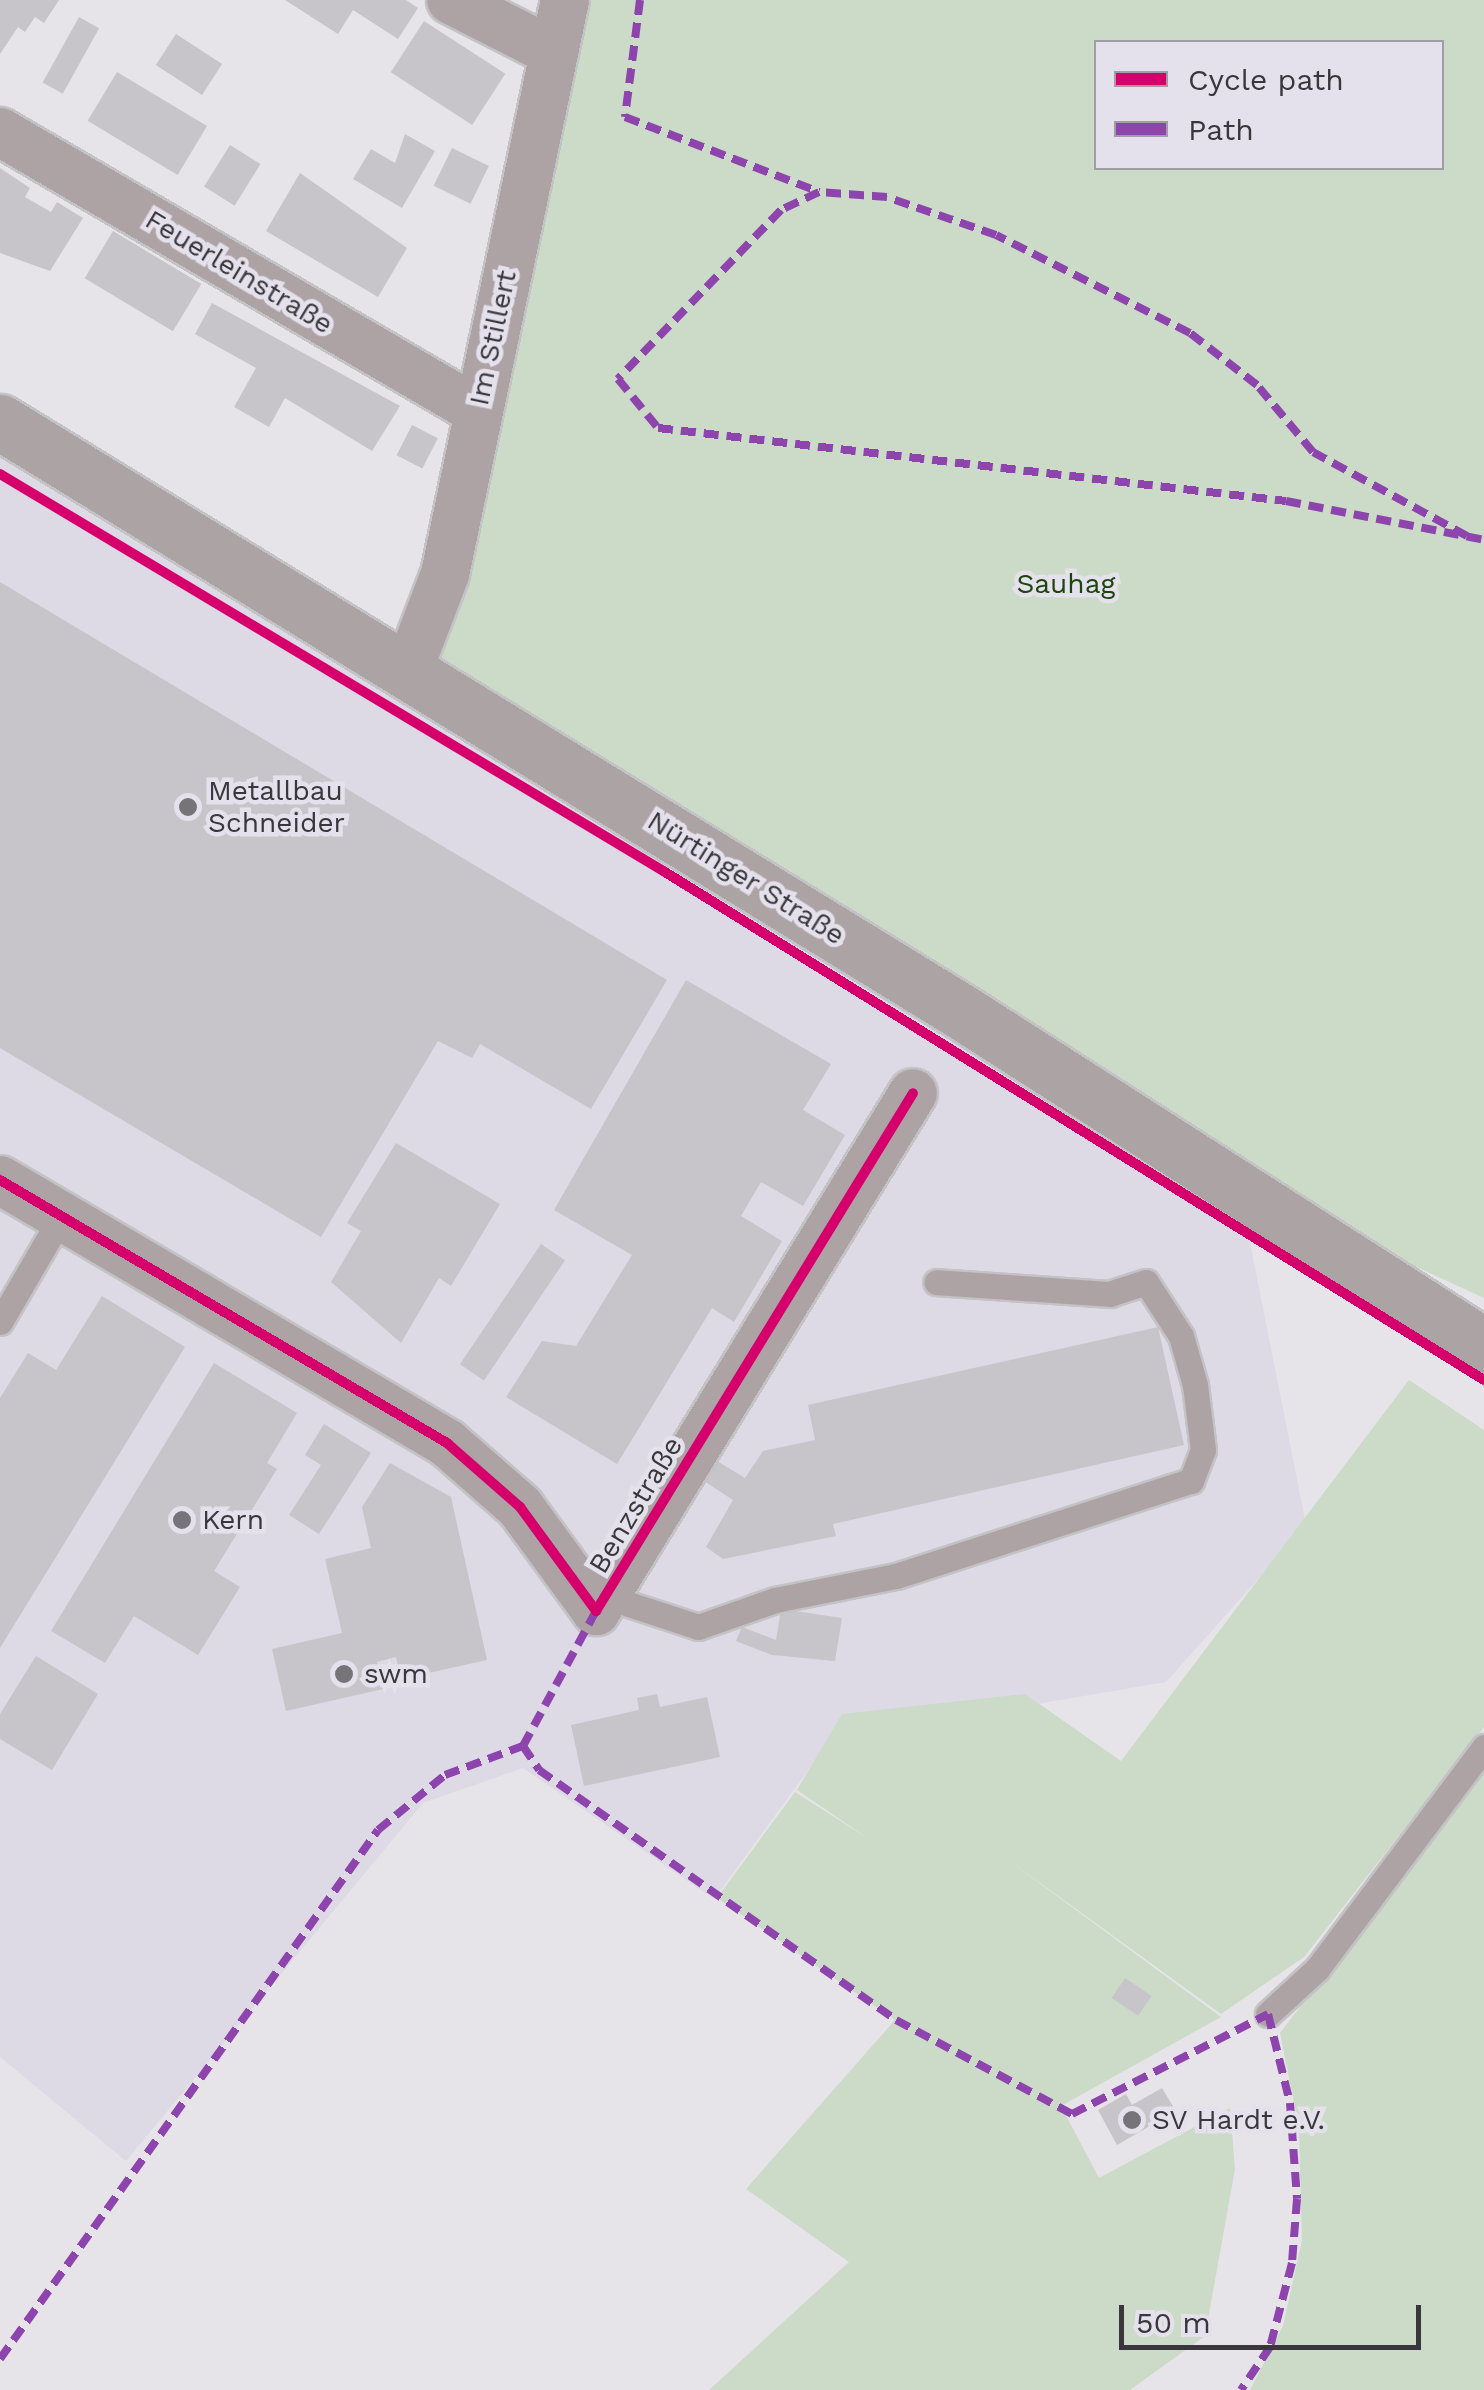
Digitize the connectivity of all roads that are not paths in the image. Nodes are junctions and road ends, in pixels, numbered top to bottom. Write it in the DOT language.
graph roads {
  1 [pos="451,0"];
  2 [pos="565,0"];
  3 [pos="553,52"];
  4 [pos="0,132"];
  5 [pos="478,411"];
  6 [pos="0,422"];
  7 [pos="408,671"];
  8 [pos="913,1093"];
  9 [pos="0,1180"];
  10 [pos="61,1218"];
  11 [pos="936,1282"];
  12 [pos="0,1322"];
  13 [pos="1484,1346"];
  14 [pos="607,1597"];
  15 [pos="1484,1748"];
  16 [pos="1268,2014"];
  1 -- 3 [label="street"];
  2 -- 3 [label="street, Im Stillert"];
  3 -- 5 [label="street, Im Stillert"];
  4 -- 5 [label="street, Feuerleinstraße"];
  5 -- 7 [label="street, Im Stillert"];
  6 -- 7 [label="main road, Nürtinger Straße"];
  7 -- 13 [label="main road, Nürtinger Straße"];
  8 -- 14 [label="street, Benzstraße"];
  9 -- 10 [label="street, Benzstraße"];
  10 -- 12 [label="lane"];
  10 -- 14 [label="street, Benzstraße"];
  11 -- 14 [label="lane"];
  15 -- 16 [label="lane"];
}
